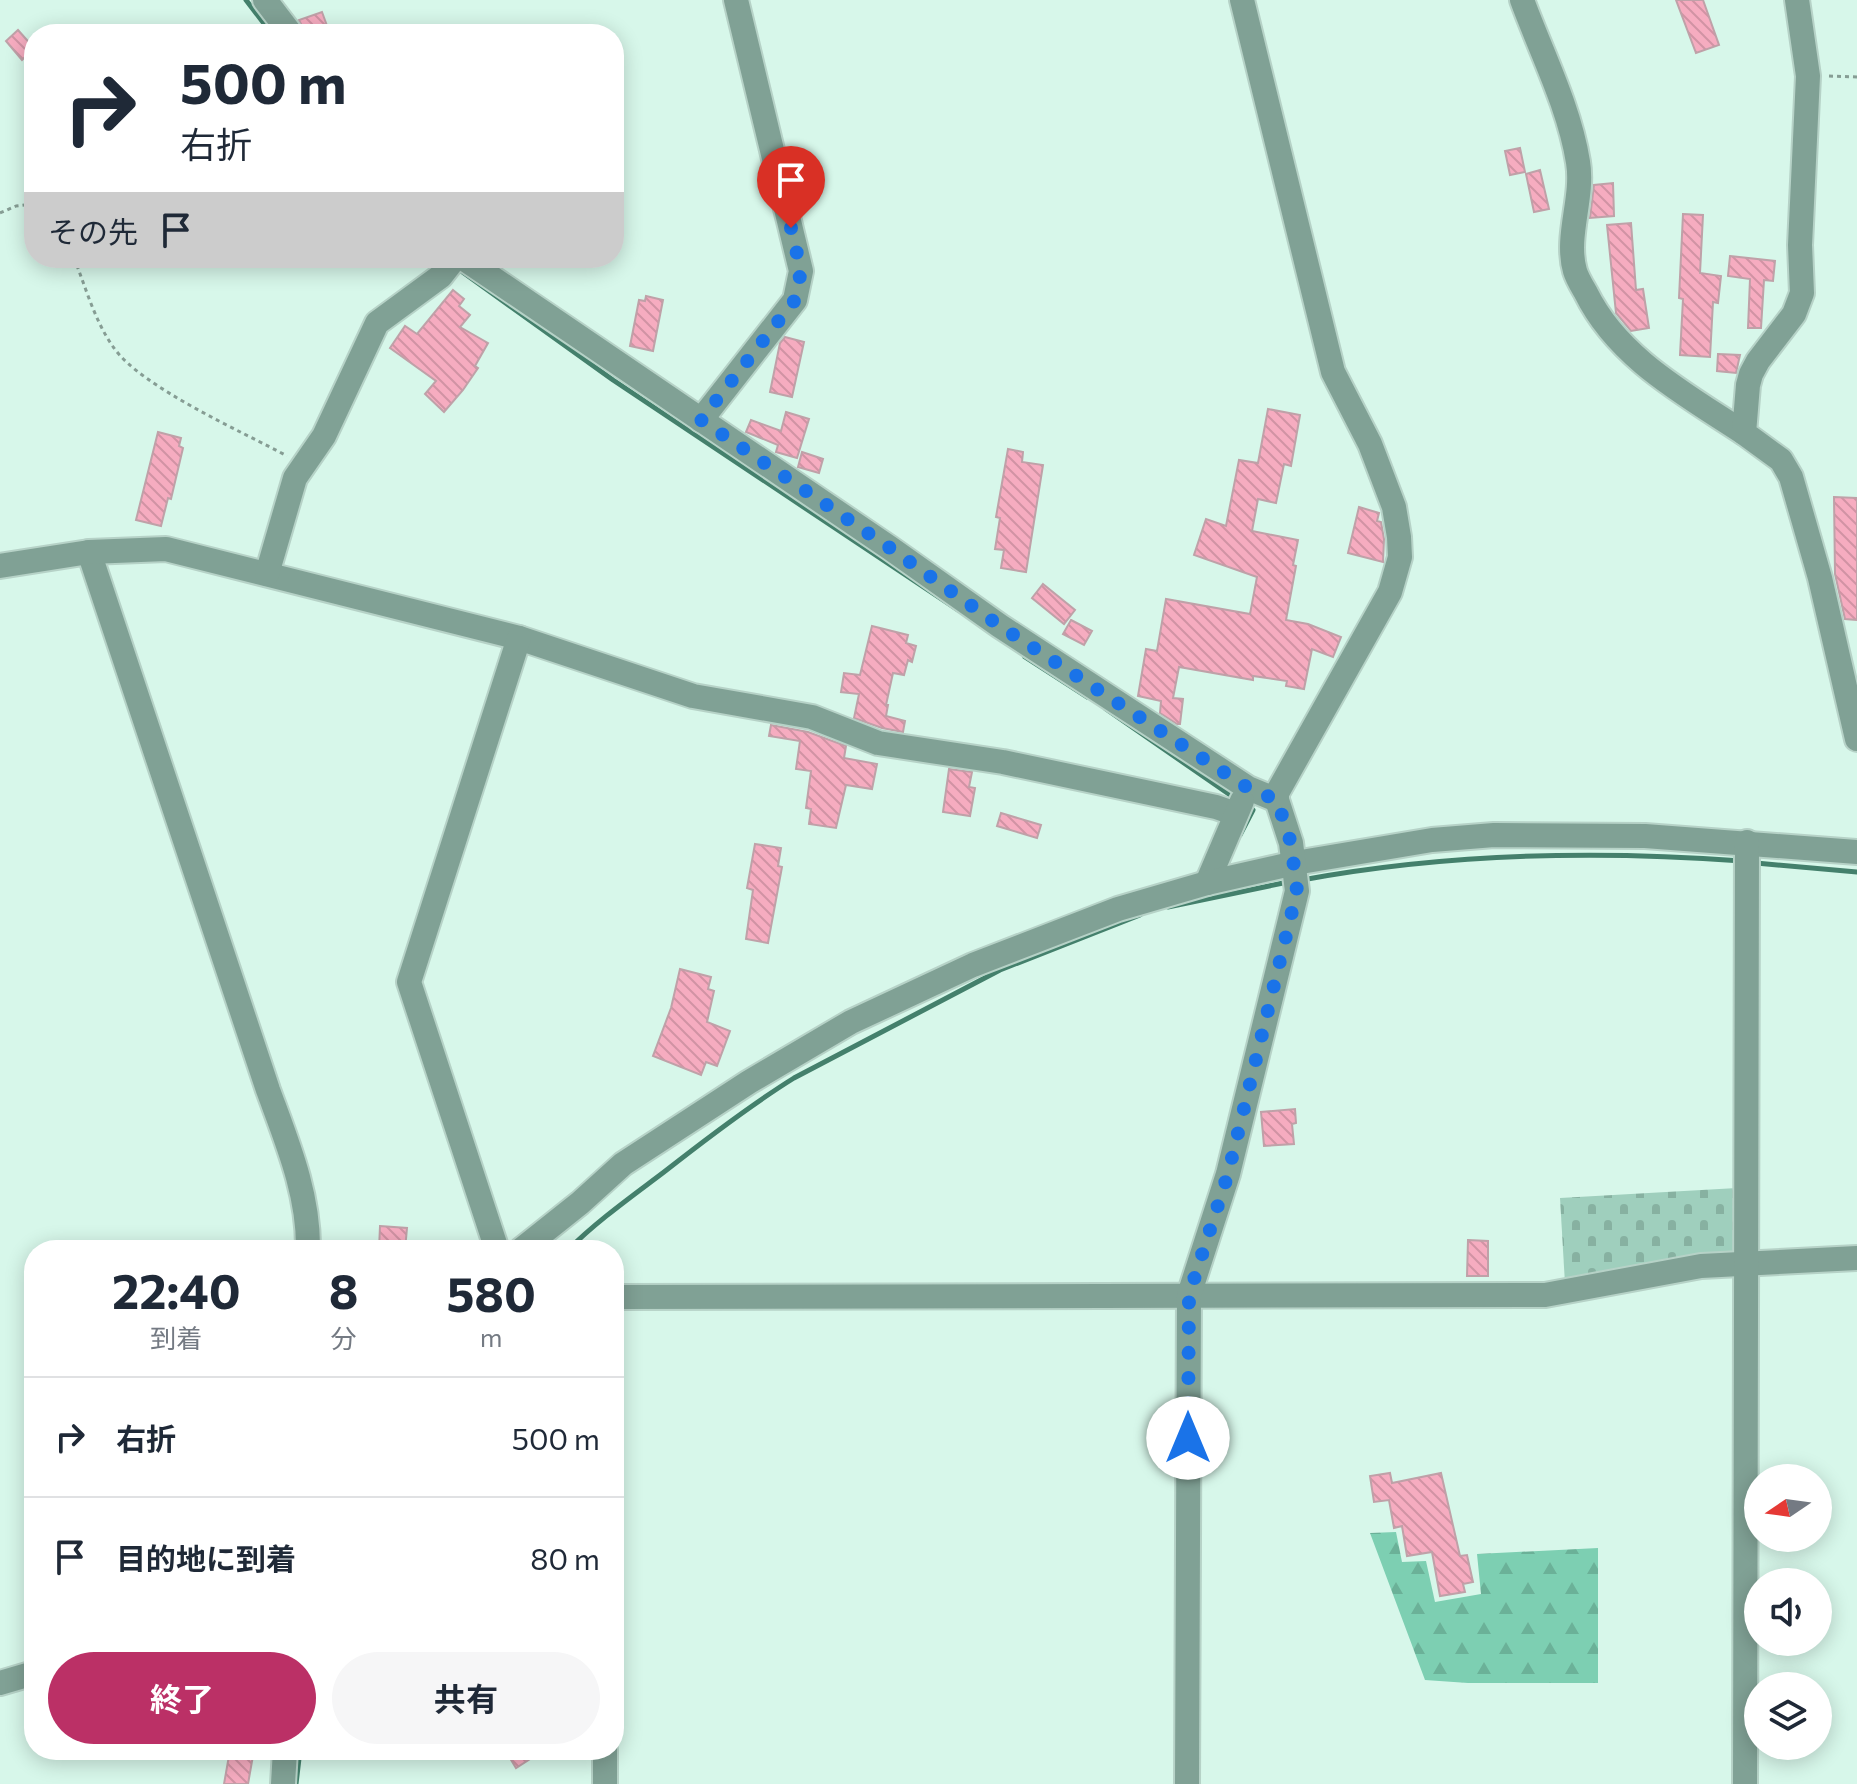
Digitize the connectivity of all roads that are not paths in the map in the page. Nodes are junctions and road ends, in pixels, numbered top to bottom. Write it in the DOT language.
graph roads {
  1 [pos="265,0"];
  2 [pos="736,0"];
  3 [pos="1242,0"];
  4 [pos="1522,0"];
  5 [pos="1797,0"];
  6 [pos="283,24"];
  7 [pos="447,268"];
  8 [pos="478,268"];
  9 [pos="701,420"];
  10 [pos="1744,433"];
  11 [pos="89,552"];
  12 [pos="0,566"];
  13 [pos="267,574"];
  14 [pos="519,638"];
  15 [pos="1857,739"];
  16 [pos="1248,788"];
  17 [pos="1277,800"];
  18 [pos="1236,814"];
  19 [pos="1857,852"];
  20 [pos="1747,854"];
  21 [pos="1296,876"];
  22 [pos="1207,883"];
  23 [pos="308,1240"];
  24 [pos="494,1240"];
  25 [pos="534,1240"];
  26 [pos="1857,1258"];
  27 [pos="1745,1264"];
  28 [pos="1189,1295"];
  29 [pos="624,1297"];
  30 [pos="24,1676"];
  31 [pos="0,1683"];
  32 [pos="284,1760"];
  33 [pos="605,1760"];
  34 [pos="283,1784"];
  35 [pos="605,1784"];
  36 [pos="1187,1784"];
  37 [pos="1745,1784"];
  1 -- 6 [label="street"];
  2 -- 9 [label="street"];
  3 -- 17 [label="street"];
  4 -- 10 [label="street"];
  5 -- 10 [label="street"];
  7 -- 13 [label="street"];
  8 -- 9 [label="street"];
  9 -- 16 [label="street"];
  10 -- 15 [label="street"];
  11 -- 12 [label="street"];
  11 -- 13 [label="street"];
  11 -- 23 [label="street"];
  13 -- 14 [label="street"];
  14 -- 18 [label="street"];
  14 -- 24 [label="street"];
  16 -- 17 [label="street"];
  16 -- 18 [label="street"];
  17 -- 21 [label="street"];
  18 -- 22 [label="street"];
  19 -- 20 [label="street"];
  20 -- 21 [label="street"];
  20 -- 27 [label="street"];
  21 -- 22 [label="street"];
  21 -- 28 [label="street"];
  22 -- 25 [label="street"];
  26 -- 27 [label="street"];
  27 -- 28 [label="street"];
  27 -- 37 [label="street"];
  28 -- 29 [label="street"];
  28 -- 36 [label="street"];
  30 -- 31 [label="street"];
  32 -- 34 [label="street"];
  33 -- 35 [label="street"];
}
